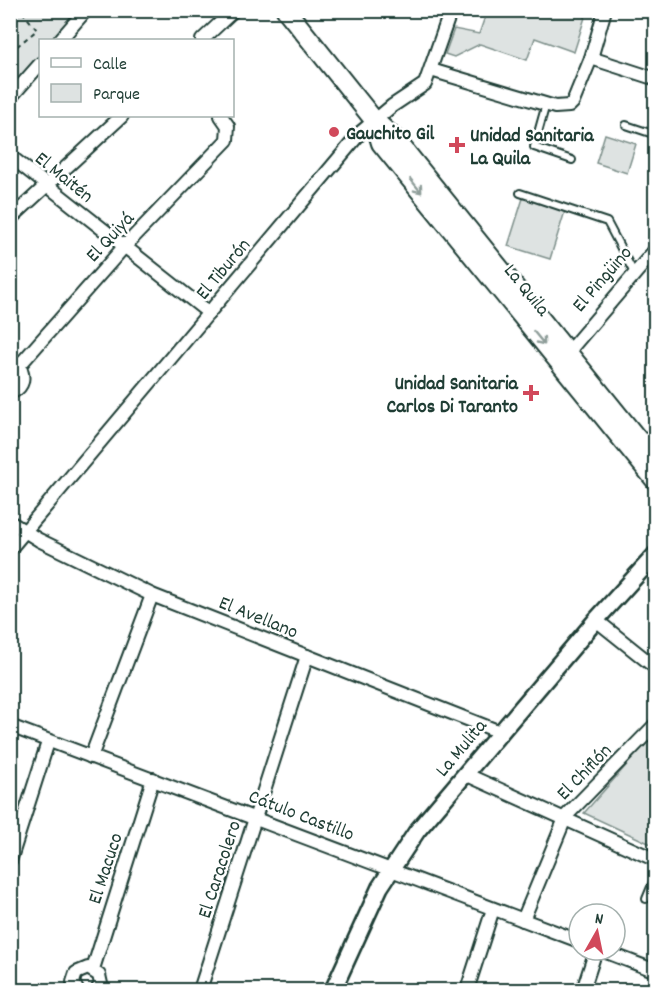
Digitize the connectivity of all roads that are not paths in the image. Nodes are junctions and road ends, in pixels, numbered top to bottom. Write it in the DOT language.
graph roads {
  1 [pos="86,10"];
  2 [pos="234,10"];
  3 [pos="286,10"];
  4 [pos="451,10"];
  5 [pos="605,10"];
  6 [pos="61,39"];
  7 [pos="203,39"];
  8 [pos="591,58"];
  9 [pos="39,64"];
  10 [pos="431,70"];
  11 [pos="656,79"];
  12 [pos="10,98"];
  13 [pos="546,105"];
  14 [pos="121,117"];
  15 [pos="222,117"];
  16 [pos="374,120"];
  17 [pos="626,126"];
  18 [pos="656,135"];
  19 [pos="10,156"];
  20 [pos="572,160"];
  21 [pos="47,186"];
  22 [pos="520,193"];
  23 [pos="10,219"];
  24 [pos="123,248"];
  25 [pos="656,249"];
  26 [pos="635,274"];
  27 [pos="209,314"];
  28 [pos="563,358"];
  29 [pos="14,365"];
  30 [pos="10,393"];
  31 [pos="656,431"];
  32 [pos="639,451"];
  33 [pos="656,462"];
  34 [pos="656,481"];
  35 [pos="10,522"];
  36 [pos="24,532"];
  37 [pos="10,549"];
  38 [pos="656,554"];
  39 [pos="152,595"];
  40 [pos="596,620"];
  41 [pos="307,656"];
  42 [pos="656,668"];
  43 [pos="656,724"];
  44 [pos="10,726"];
  45 [pos="500,732"];
  46 [pos="48,741"];
  47 [pos="91,757"];
  48 [pos="465,774"];
  49 [pos="153,778"];
  50 [pos="255,817"];
  51 [pos="565,820"];
  52 [pos="656,860"];
  53 [pos="10,861"];
  54 [pos="391,870"];
  55 [pos="656,875"];
  56 [pos="646,899"];
  57 [pos="493,909"];
  58 [pos="523,920"];
  59 [pos="567,937"];
  60 [pos="627,960"];
  61 [pos="592,962"];
  62 [pos="93,969"];
  63 [pos="656,971"];
  64 [pos="77,990"];
  65 [pos="97,990"];
  66 [pos="200,990"];
  67 [pos="333,990"];
  68 [pos="467,990"];
  69 [pos="583,990"];
  1 -- 6 [label="street"];
  2 -- 7 [label="street"];
  3 -- 16 [label="main road, La Quila"];
  4 -- 10 [label="street, El Tiburón"];
  5 -- 8 [label="street"];
  8 -- 11 [label="street"];
  8 -- 13 [label="street"];
  9 -- 12 [label="street"];
  10 -- 13 [label="street"];
  10 -- 16 [label="street, El Tiburón"];
  13 -- 20 [label="lane"];
  14 -- 21 [label="street"];
  15 -- 24 [label="street, El Quiyá"];
  16 -- 27 [label="street, El Tiburón"];
  16 -- 28 [label="main road, La Quila"];
  17 -- 18 [label="lane"];
  19 -- 21 [label="street, El Maitén"];
  21 -- 23 [label="street"];
  21 -- 24 [label="street, El Maitén"];
  22 -- 26 [label="lane"];
  24 -- 27 [label="street, El Maitén"];
  24 -- 29 [label="street, El Quiyá"];
  25 -- 26 [label="street, El Pingüino"];
  26 -- 28 [label="street, El Pingüino"];
  27 -- 36 [label="street, El Tiburón"];
  28 -- 32 [label="main road, La Quila"];
  29 -- 30 [label="street, El Quiyá"];
  31 -- 32 [label="street"];
  32 -- 33 [label="main road, La Quila"];
  32 -- 34 [label="main road, La Quila"];
  35 -- 36 [label="street, El Avellano"];
  36 -- 37 [label="street, El Tiburón"];
  36 -- 39 [label="street, El Avellano"];
  38 -- 40 [label="street, La Mulita"];
  39 -- 41 [label="street, El Avellano"];
  39 -- 47 [label="street"];
  40 -- 42 [label="street"];
  40 -- 45 [label="street, La Mulita"];
  41 -- 45 [label="street, El Avellano"];
  41 -- 50 [label="street, El Caracolero"];
  43 -- 51 [label="street, El Chiflón"];
  44 -- 46 [label="street, Cátulo Castillo"];
  45 -- 48 [label="street, La Mulita"];
  46 -- 47 [label="street, Cátulo Castillo"];
  46 -- 53 [label="street"];
  47 -- 49 [label="street, Cátulo Castillo"];
  48 -- 51 [label="street"];
  48 -- 54 [label="street, La Mulita"];
  49 -- 50 [label="street, Cátulo Castillo"];
  49 -- 62 [label="street, El Macuco"];
  50 -- 54 [label="street, Cátulo Castillo"];
  50 -- 66 [label="street, El Caracolero"];
  51 -- 52 [label="street"];
  51 -- 58 [label="street, El Chiflón"];
  54 -- 57 [label="street, Cátulo Castillo"];
  54 -- 67 [label="street, La Mulita"];
  55 -- 56 [label="lane"];
  57 -- 58 [label="street, Cátulo Castillo"];
  57 -- 68 [label="street"];
  58 -- 59 [label="street, Cátulo Castillo"];
  60 -- 63 [label="street"];
  61 -- 69 [label="street"];
  62 -- 64 [label="street"];
  62 -- 65 [label="street, El Macuco"];
}
